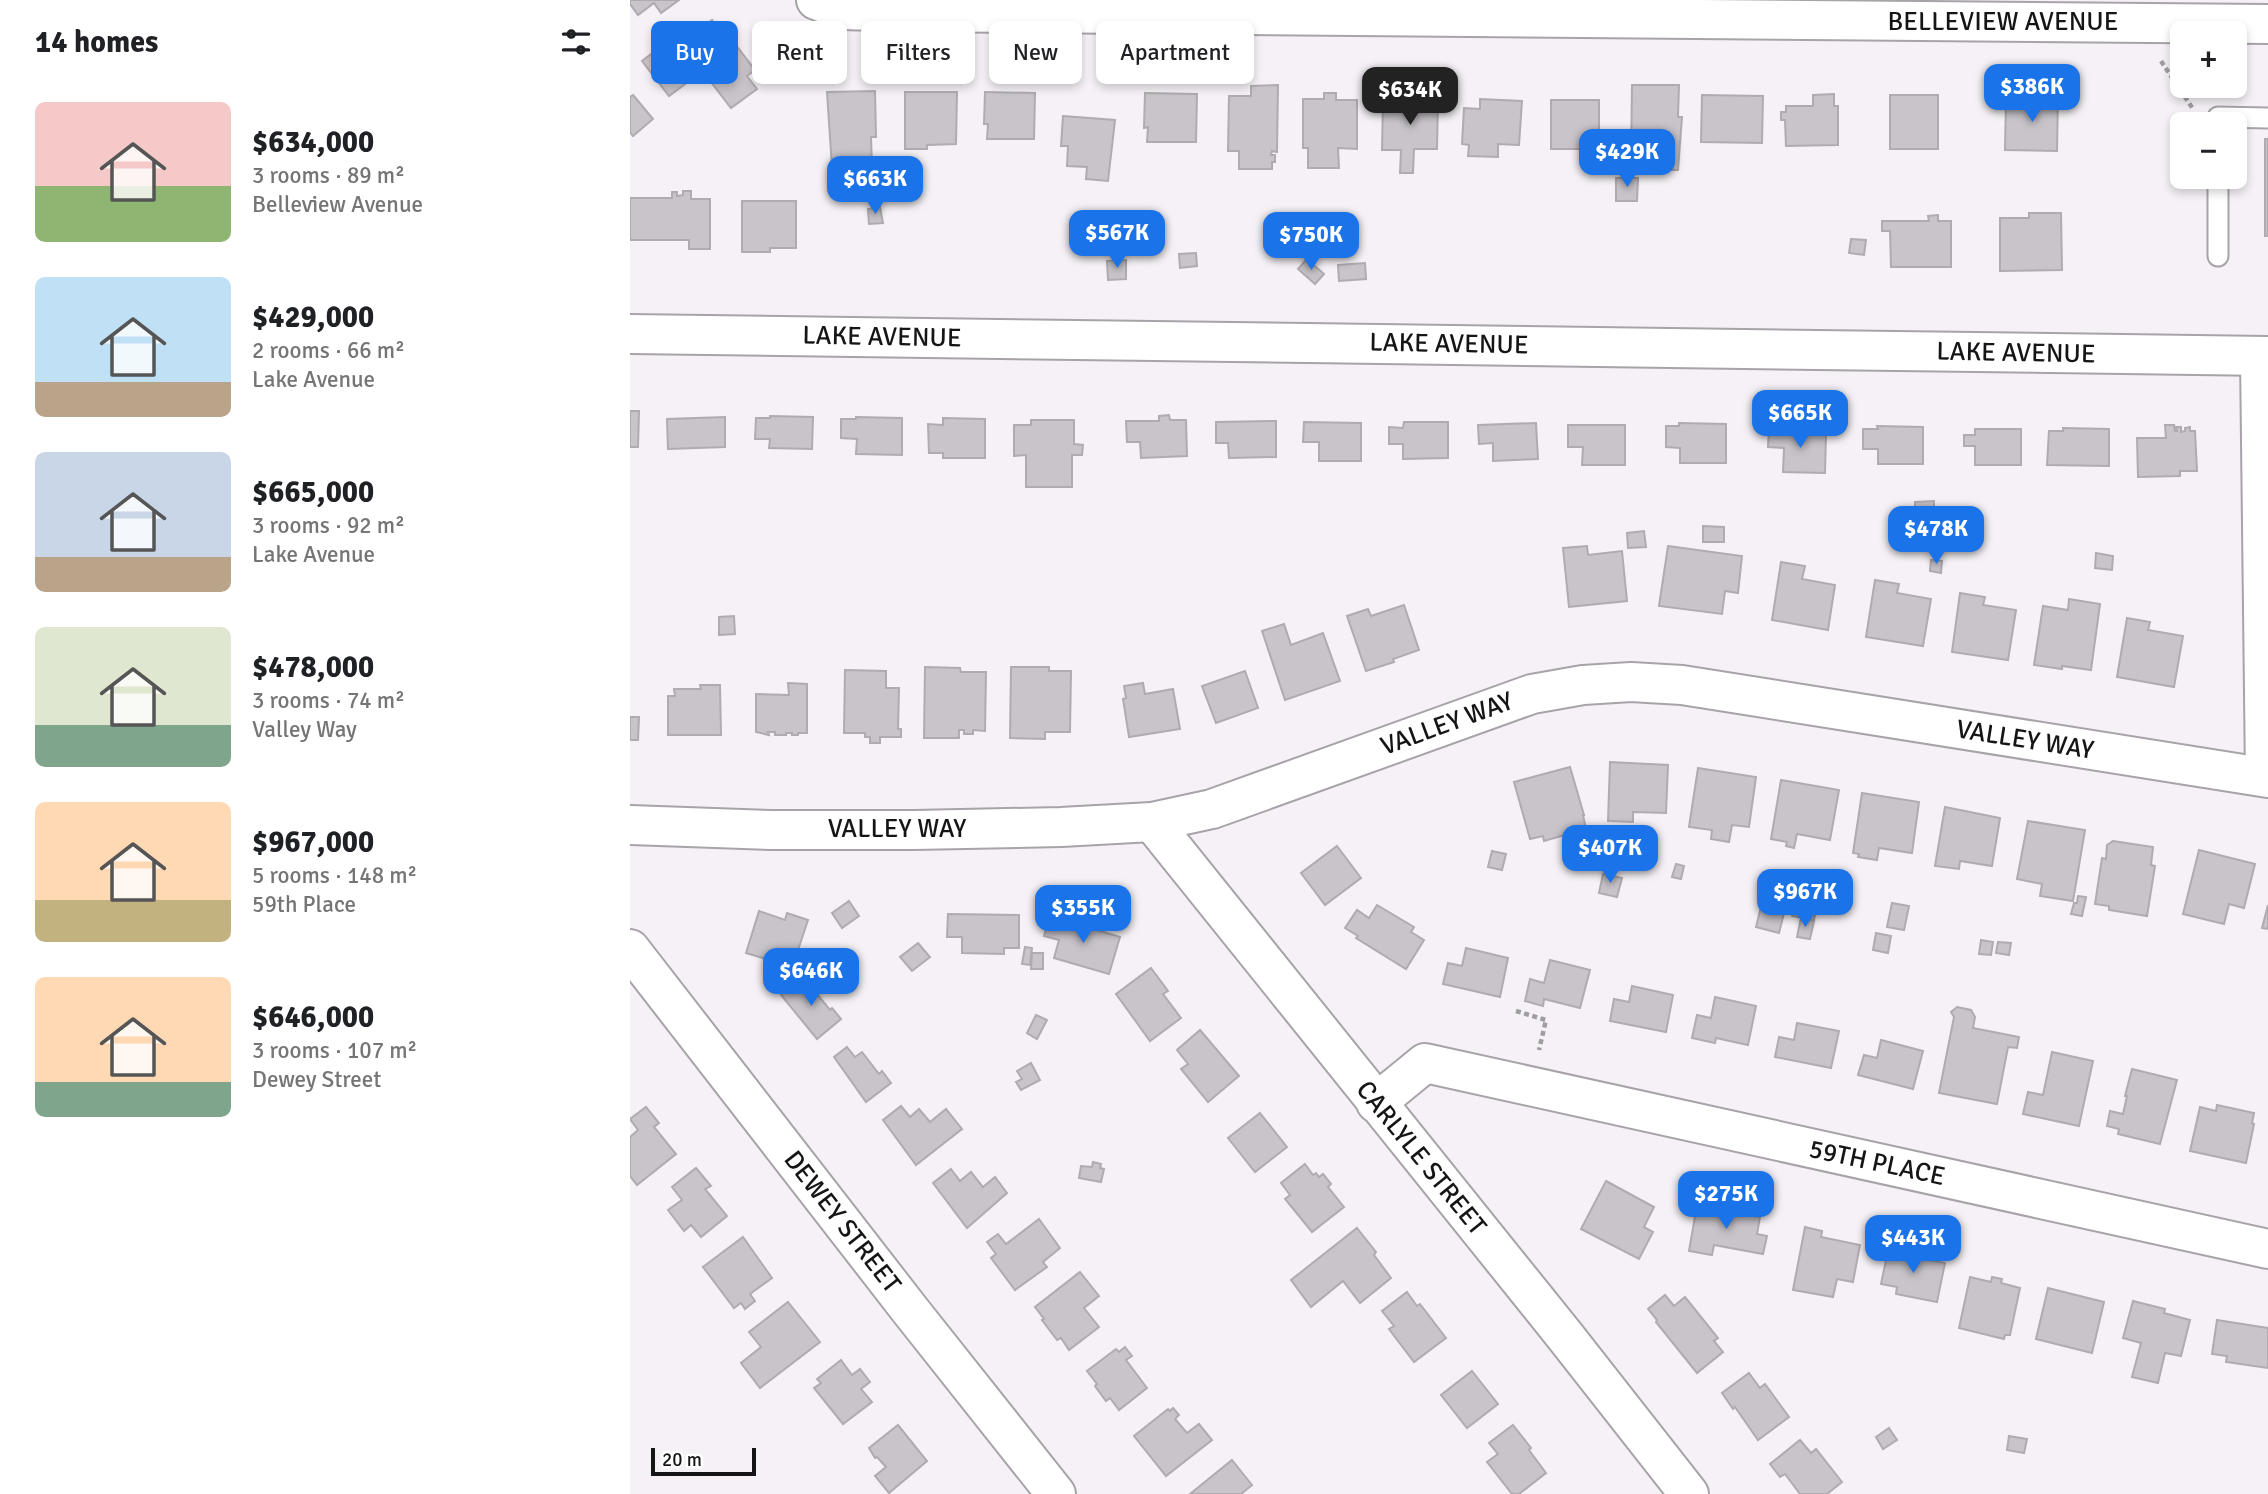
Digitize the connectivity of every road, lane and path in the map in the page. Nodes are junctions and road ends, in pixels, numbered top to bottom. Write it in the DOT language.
graph roads {
  1 [pos="816,0"];
  2 [pos="2268,24"];
  3 [pos="2160,53"];
  4 [pos="2195,112"];
  5 [pos="2247,118"];
  6 [pos="2268,118"];
  7 [pos="2218,189"];
  8 [pos="2218,256"];
  9 [pos="630,334"];
  10 [pos="2264,356"];
  11 [pos="2266,778"];
  12 [pos="1152,822"];
  13 [pos="630,825"];
  14 [pos="630,949"];
  15 [pos="1516,1011"];
  16 [pos="1538,1056"];
  17 [pos="1376,1102"];
  18 [pos="2268,1249"];
  19 [pos="1056,1494"];
  20 [pos="1689,1494"];
  1 -- 2 [label="street, BELLEVIEW AVENUE"];
  3 -- 4 [label="path"];
  5 -- 6 [label="lane"];
  7 -- 8 [label="lane"];
  9 -- 10 [label="street, LAKE AVENUE"];
  10 -- 11 [label="street"];
  11 -- 12 [label="street, VALLEY WAY"];
  12 -- 13 [label="street, VALLEY WAY"];
  12 -- 17 [label="street, CARLYLE STREET"];
  14 -- 19 [label="street, DEWEY STREET"];
  15 -- 16 [label="path"];
  17 -- 18 [label="street, 59TH PLACE"];
  17 -- 20 [label="street, CARLYLE STREET"];
}
